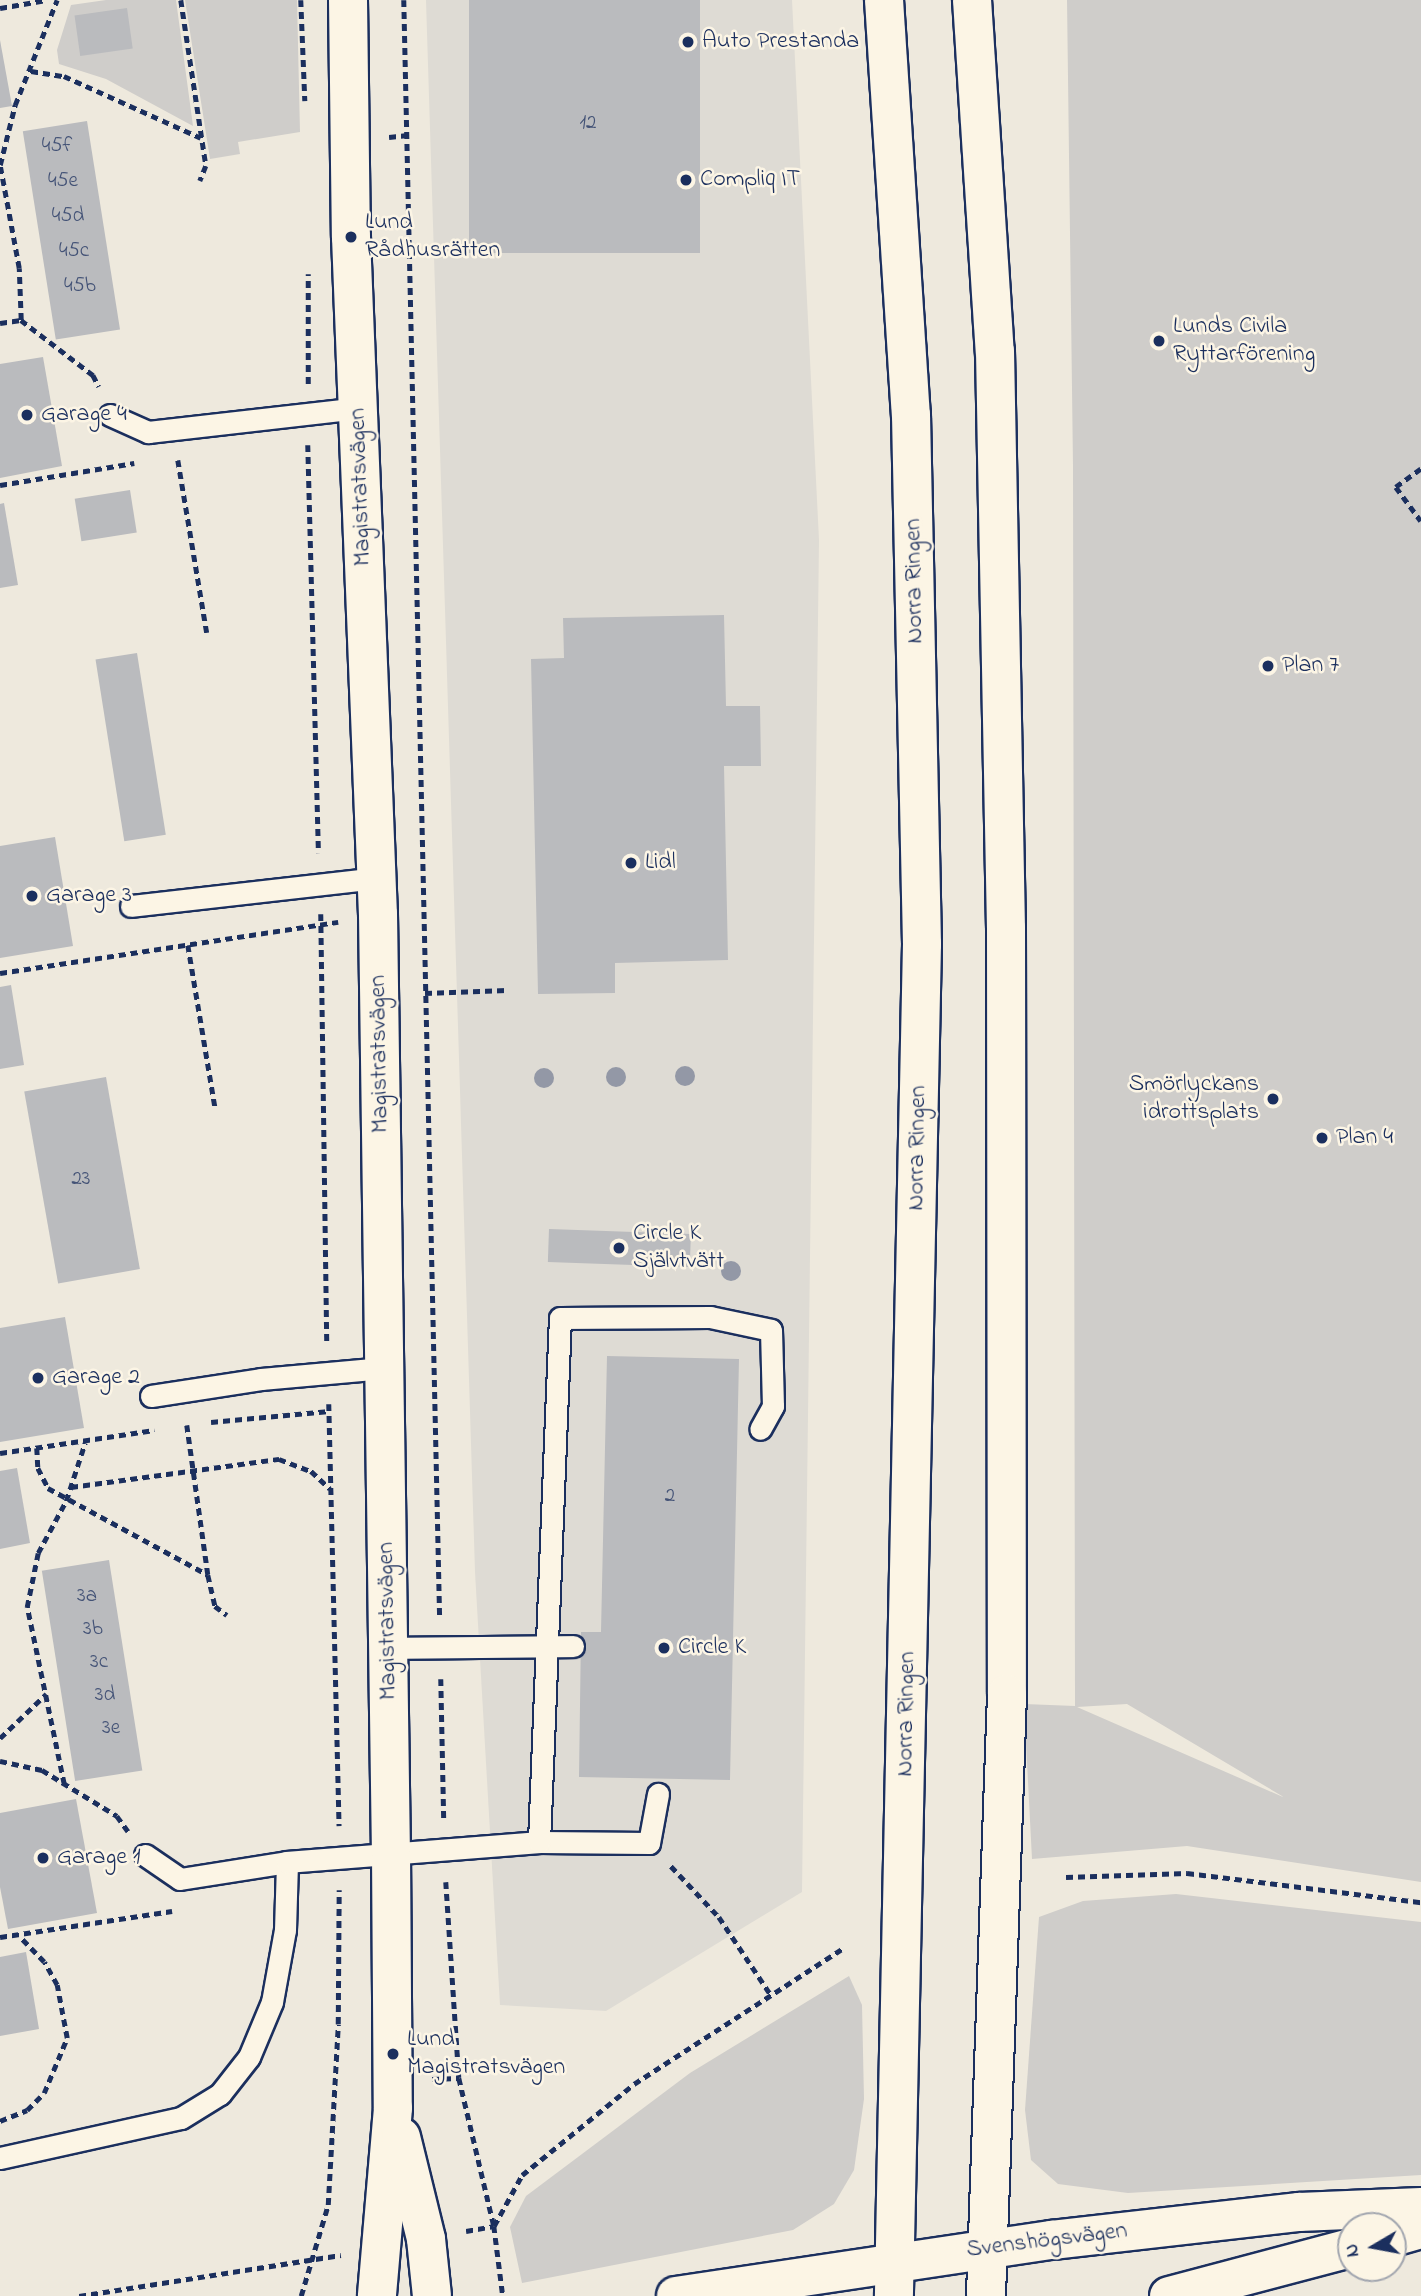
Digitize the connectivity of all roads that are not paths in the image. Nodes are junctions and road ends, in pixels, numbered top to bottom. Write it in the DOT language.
graph roads {
  1 [pos="348,0"];
  2 [pos="884,0"];
  3 [pos="972,0"];
  4 [pos="358,408"];
  5 [pos="110,415"];
  6 [pos="377,896"];
  7 [pos="131,906"];
  8 [pos="384,1368"];
  9 [pos="151,1396"];
  10 [pos="760,1429"];
  11 [pos="547,1645"];
  12 [pos="573,1646"];
  13 [pos="388,1648"];
  14 [pos="658,1794"];
  15 [pos="539,1842"];
  16 [pos="391,1853"];
  17 [pos="145,1855"];
  18 [pos="287,1862"];
  19 [pos="393,2108"];
  20 [pos="0,2158"];
  21 [pos="1421,2207"];
  22 [pos="988,2248"];
  23 [pos="1337,2252"];
  24 [pos="895,2279"];
  25 [pos="377,2296"];
  26 [pos="432,2296"];
  27 [pos="676,2296"];
  28 [pos="986,2296"];
  29 [pos="1169,2296"];
  1 -- 4 [label="main road, Magistratsvägen"];
  2 -- 24 [label="main road, Norra Ringen"];
  3 -- 22 [label="main road"];
  4 -- 5 [label="lane"];
  4 -- 6 [label="main road, Magistratsvägen"];
  6 -- 7 [label="lane"];
  6 -- 8 [label="main road, Magistratsvägen"];
  8 -- 9 [label="lane"];
  8 -- 13 [label="main road, Magistratsvägen"];
  10 -- 11 [label="lane"];
  11 -- 12 [label="lane"];
  11 -- 13 [label="lane"];
  11 -- 15 [label="lane"];
  13 -- 16 [label="main road, Magistratsvägen"];
  14 -- 15 [label="lane"];
  15 -- 16 [label="lane"];
  16 -- 18 [label="lane"];
  16 -- 19 [label="main road, Magistratsvägen"];
  17 -- 18 [label="lane"];
  18 -- 20 [label="lane"];
  19 -- 25 [label="main road, Magistratsvägen"];
  19 -- 26 [label="main road, Magistratsvägen"];
  21 -- 22 [label="main road, Svenshögsvägen"];
  22 -- 24 [label="main road, Svenshögsvägen"];
  22 -- 28 [label="main road"];
  23 -- 29 [label="main road"];
  24 -- 27 [label="main road, Svenshögsvägen"];
}
